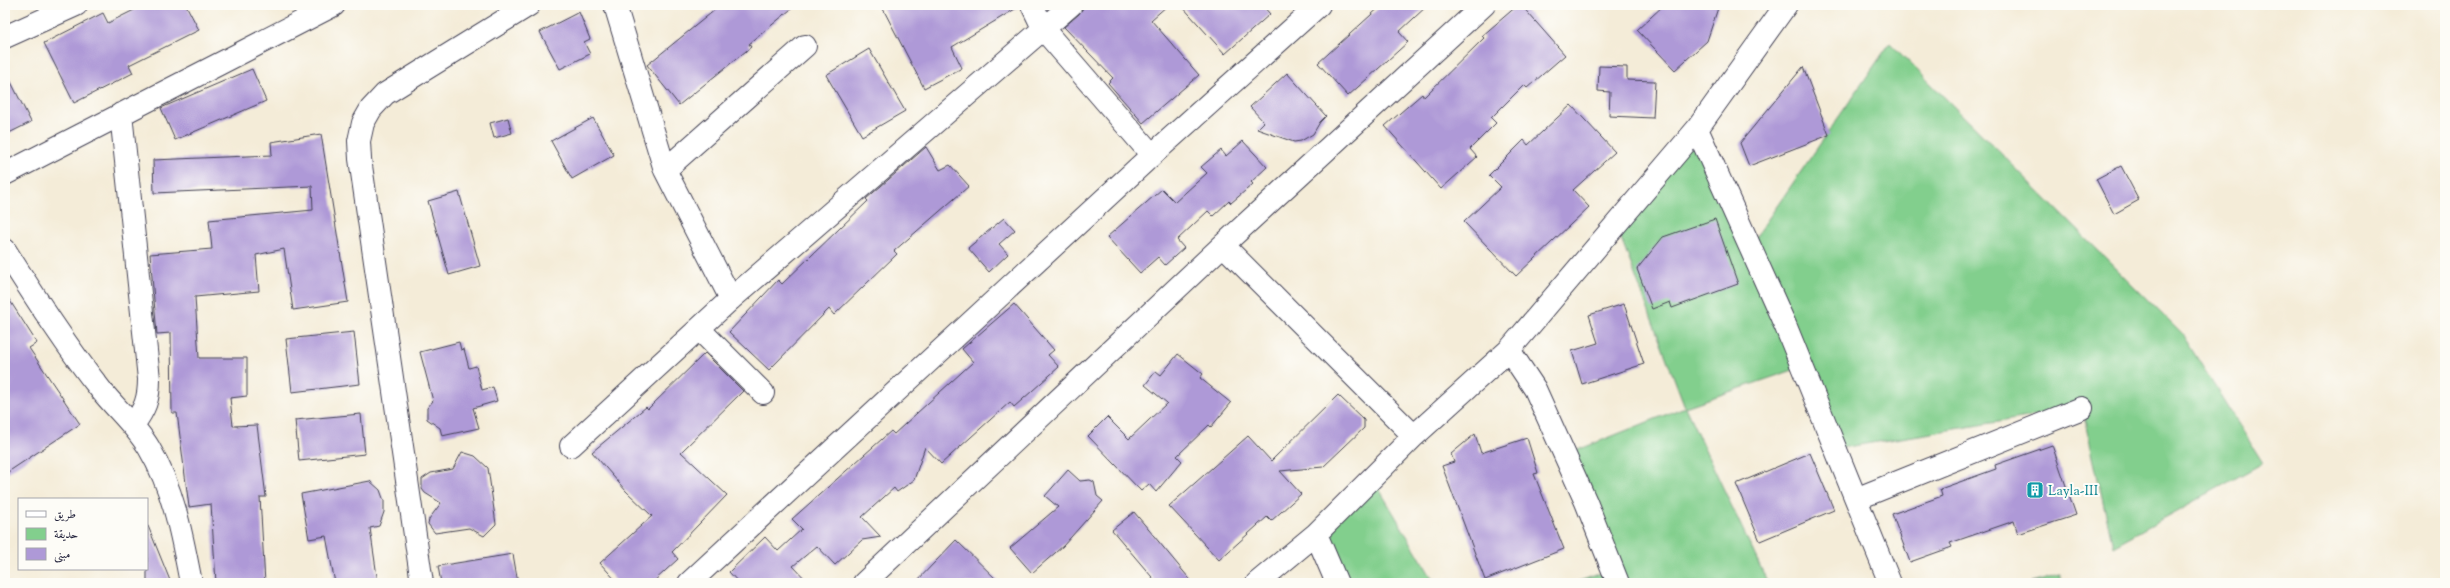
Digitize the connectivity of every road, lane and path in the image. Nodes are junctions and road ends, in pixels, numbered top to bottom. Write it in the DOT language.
graph roads {
  1 [pos="76,5"];
  2 [pos="334,5"];
  3 [pos="530,5"];
  4 [pos="615,5"];
  5 [pos="1032,5"];
  6 [pos="1071,5"];
  7 [pos="1319,5"];
  8 [pos="1484,5"];
  9 [pos="1786,5"];
  10 [pos="1044,30"];
  11 [pos="5,37"];
  12 [pos="805,46"];
  13 [pos="121,114"];
  14 [pos="1697,129"];
  15 [pos="1152,156"];
  16 [pos="665,170"];
  17 [pos="5,174"];
  18 [pos="1223,245"];
  19 [pos="5,250"];
  20 [pos="731,299"];
  21 [pos="698,329"];
  22 [pos="1510,350"];
  23 [pos="763,393"];
  24 [pos="2082,408"];
  25 [pos="133,425"];
  26 [pos="1414,436"];
  27 [pos="571,446"];
  28 [pos="1856,499"];
  29 [pos="1316,534"];
  30 [pos="191,583"];
  31 [pos="422,583"];
  32 [pos="689,583"];
  33 [pos="864,583"];
  34 [pos="1257,583"];
  35 [pos="1337,583"];
  36 [pos="1618,583"];
  37 [pos="1890,583"];
  1 -- 11 [label="street"];
  2 -- 13 [label="street"];
  3 -- 31 [label="street"];
  4 -- 16 [label="street"];
  5 -- 10 [label="street"];
  6 -- 10 [label="street"];
  7 -- 15 [label="street"];
  8 -- 18 [label="street"];
  9 -- 14 [label="street"];
  10 -- 15 [label="street"];
  10 -- 20 [label="street"];
  12 -- 16 [label="street"];
  13 -- 17 [label="street"];
  13 -- 25 [label="street"];
  14 -- 22 [label="street"];
  14 -- 28 [label="street"];
  15 -- 32 [label="street"];
  16 -- 20 [label="street"];
  18 -- 26 [label="street"];
  18 -- 33 [label="street"];
  19 -- 25 [label="street"];
  20 -- 21 [label="street"];
  21 -- 23 [label="street"];
  21 -- 27 [label="street"];
  22 -- 26 [label="street"];
  22 -- 36 [label="street"];
  24 -- 28 [label="street"];
  25 -- 30 [label="street"];
  26 -- 29 [label="street"];
  28 -- 37 [label="street"];
  29 -- 34 [label="street"];
  29 -- 35 [label="street"];
}
